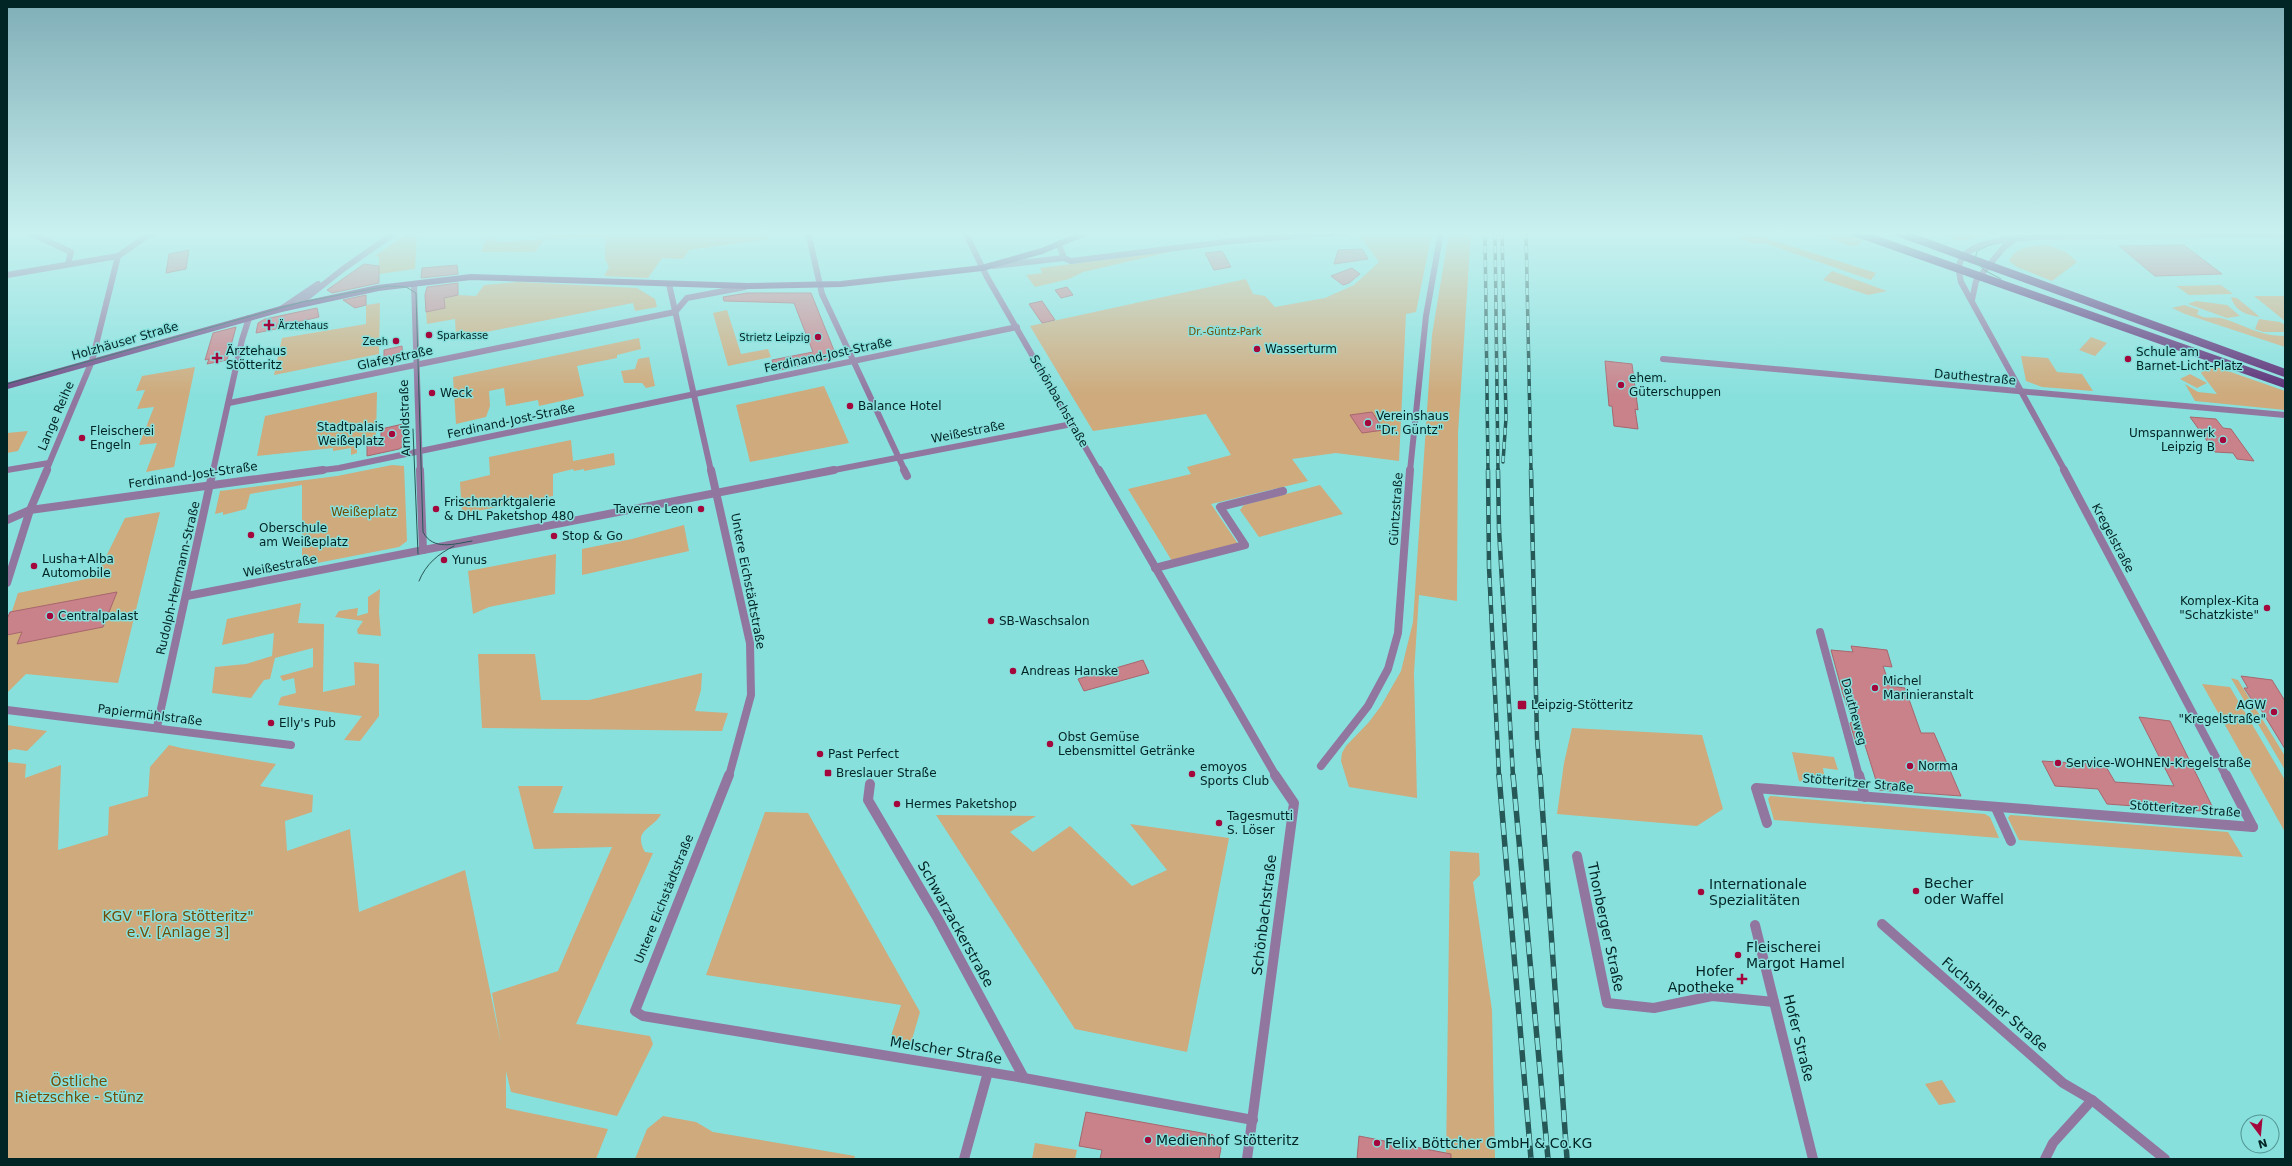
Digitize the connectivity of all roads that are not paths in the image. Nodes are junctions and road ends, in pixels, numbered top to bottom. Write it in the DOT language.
graph roads {
  1 [pos="110,286"];
  2 [pos="316,286"];
  3 [pos="321,286"];
  4 [pos="398,286"];
  5 [pos="414,286"];
  6 [pos="670,286"];
  7 [pos="746,286"];
  8 [pos="820,286"];
  9 [pos="993,286"];
  10 [pos="1431,286"];
  11 [pos="1964,286"];
  12 [pos="1975,286"];
  13 [pos="2027,286"];
  14 [pos="2032,286"];
  15 [pos="394,287"];
  16 [pos="1972,300"];
  17 [pos="299,304"];
  18 [pos="281,309"];
  19 [pos="675,312"];
  20 [pos="249,318"];
  21 [pos="1017,327"];
  22 [pos="1663,359"];
  23 [pos="92,361"];
  24 [pos="852,362"];
  25 [pos="416,365"];
  26 [pos="2285,373"];
  27 [pos="2285,384"];
  28 [pos="7,386"];
  29 [pos="2023,392"];
  30 [pos="696,395"];
  31 [pos="229,403"];
  32 [pos="2285,415"];
  33 [pos="1072,424"];
  34 [pos="418,453"];
  35 [pos="898,458"];
  36 [pos="49,463"];
  37 [pos="7,470"];
  38 [pos="907,476"];
  39 [pos="212,484"];
  40 [pos="1283,491"];
  41 [pos="717,494"];
  42 [pos="30,510"];
  43 [pos="7,520"];
  44 [pos="423,550"];
  45 [pos="1155,568"];
  46 [pos="7,583"];
  47 [pos="187,596"];
  48 [pos="1820,632"];
  49 [pos="7,710"];
  50 [pos="157,727"];
  51 [pos="291,745"];
  52 [pos="1320,766"];
  53 [pos="870,784"];
  54 [pos="1865,797"];
  55 [pos="1996,808"];
  56 [pos="1767,823"];
  57 [pos="2253,827"];
  58 [pos="2011,841"];
  59 [pos="1577,856"];
  60 [pos="1882,924"];
  61 [pos="1755,925"];
  62 [pos="1774,1002"];
  63 [pos="635,1011"];
  64 [pos="988,1072"];
  65 [pos="1024,1078"];
  66 [pos="2092,1100"];
  67 [pos="1253,1120"];
  68 [pos="964,1159"];
  69 [pos="1247,1159"];
  70 [pos="1813,1159"];
  71 [pos="2045,1159"];
  72 [pos="2165,1159"];
  1 -- 23 [label="street, Lange Reihe"];
  2 -- 18 [label="street"];
  3 -- 17 [label="street"];
  4 -- 15 [label="main road, Holzhäuser Straße"];
  5 -- 25 [label="street, Arnoldstraße"];
  6 -- 19 [label="street, Untere Eichstädtstraße"];
  7 -- 19 [label="street"];
  8 -- 24 [label="street"];
  9 -- 21 [label="street, Schönbachstraße"];
  10 -- 52 [label="street, Güntzstraße"];
  11 -- 16 [label="street, Kregelstraße"];
  12 -- 16 [label="street"];
  13 -- 27 [label="main road"];
  14 -- 26 [label="main road"];
  15 -- 17 [label="main road, Holzhäuser Straße"];
  15 -- 20 [label="main road, Holzhäuser Straße"];
  16 -- 29 [label="street, Kregelstraße"];
  17 -- 18 [label="main road, Holzhäuser Straße"];
  18 -- 20 [label="main road, Holzhäuser Straße"];
  19 -- 25 [label="street, Glafeystraße"];
  19 -- 30 [label="street, Untere Eichstädtstraße"];
  20 -- 23 [label="main road, Holzhäuser Straße"];
  20 -- 31 [label="street, Rudolph-Herrmann-Straße"];
  21 -- 24 [label="street, Ferdinand-Jost-Straße"];
  21 -- 33 [label="street, Schönbachstraße"];
  22 -- 29 [label="street, Dauthestraße"];
  23 -- 28 [label="main road, Holzhäuser Straße"];
  23 -- 36 [label="street, Lange Reihe"];
  24 -- 30 [label="street, Ferdinand-Jost-Straße"];
  24 -- 35 [label="street"];
  25 -- 31 [label="street, Glafeystraße"];
  25 -- 34 [label="street, Arnoldstraße"];
  29 -- 32 [label="street, Dauthestraße"];
  29 -- 57 [label="street, Kregelstraße"];
  30 -- 34 [label="street, Ferdinand-Jost-Straße"];
  30 -- 41 [label="street, Untere Eichstädtstraße"];
  31 -- 39 [label="street, Rudolph-Herrmann-Straße"];
  33 -- 35 [label="street, Weißestraße"];
  33 -- 45 [label="street, Schönbachstraße"];
  34 -- 39 [label="street, Ferdinand-Jost-Straße"];
  34 -- 44 [label="street, Arnoldstraße"];
  35 -- 38 [label="street"];
  35 -- 41 [label="street, Weißestraße"];
  36 -- 37 [label="street"];
  36 -- 42 [label="street, Lange Reihe"];
  39 -- 42 [label="street, Ferdinand-Jost-Straße"];
  39 -- 47 [label="street, Rudolph-Herrmann-Straße"];
  40 -- 45 [label="street"];
  41 -- 44 [label="street, Weißestraße"];
  41 -- 63 [label="street, Untere Eichstädtstraße"];
  42 -- 43 [label="street, Ferdinand-Jost-Straße"];
  42 -- 46 [label="street, Lange Reihe"];
  44 -- 47 [label="street, Weißestraße"];
  45 -- 67 [label="street, Schönbachstraße"];
  47 -- 50 [label="street, Rudolph-Herrmann-Straße"];
  48 -- 54 [label="street, Dautheweg"];
  49 -- 50 [label="street, Papiermühlstraße"];
  50 -- 51 [label="street, Papiermühlstraße"];
  53 -- 65 [label="street, Schwarzackerstraße"];
  54 -- 55 [label="street, Stötteritzer Straße"];
  54 -- 56 [label="street, Stötteritzer Straße"];
  55 -- 57 [label="street, Stötteritzer Straße"];
  55 -- 58 [label="street"];
  59 -- 62 [label="street, Thonberger Straße"];
  60 -- 66 [label="street, Fuchshainer Straße"];
  61 -- 62 [label="street, Hofer Straße"];
  62 -- 70 [label="street, Hofer Straße"];
  63 -- 64 [label="street, Melscher Straße"];
  64 -- 65 [label="street, Melscher Straße"];
  64 -- 68 [label="street"];
  65 -- 67 [label="street, Melscher Straße"];
  66 -- 71 [label="street"];
  66 -- 72 [label="street, Fuchshainer Straße"];
  67 -- 69 [label="street, Schönbachstraße"];
}
